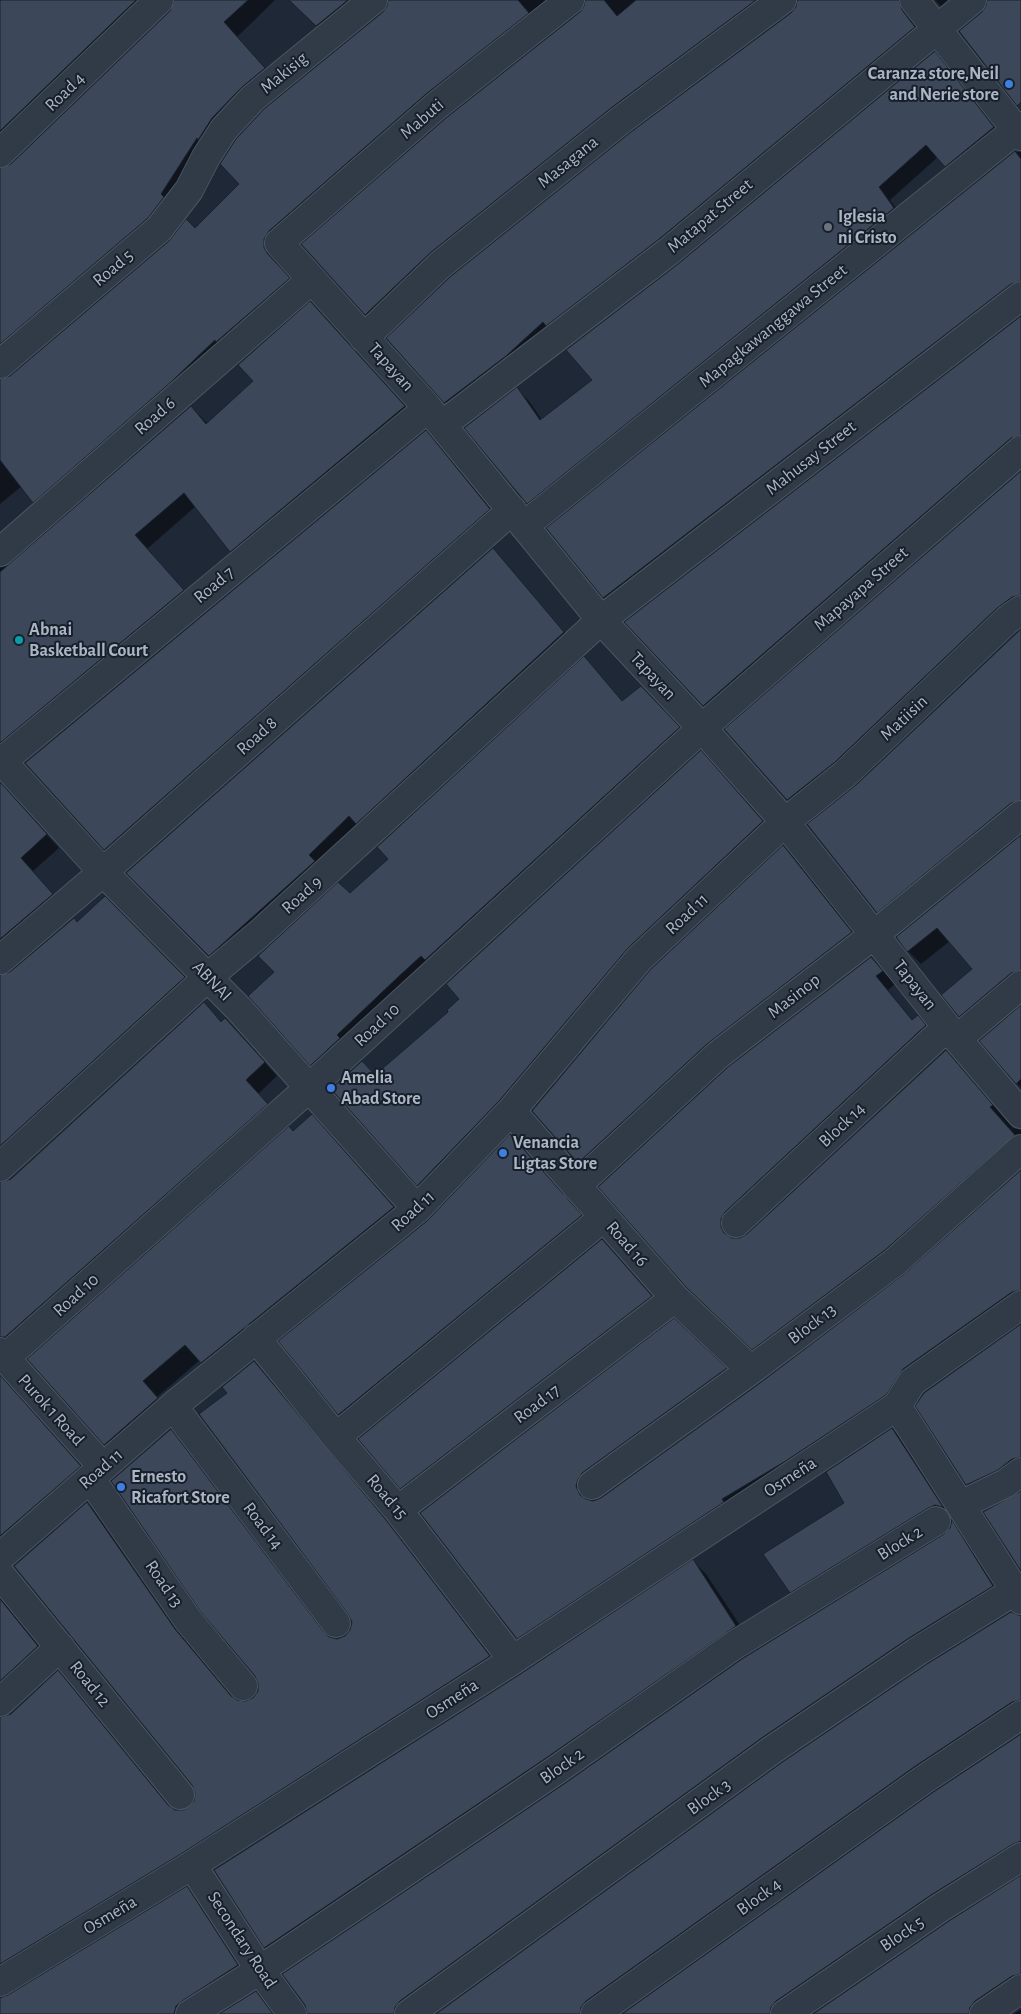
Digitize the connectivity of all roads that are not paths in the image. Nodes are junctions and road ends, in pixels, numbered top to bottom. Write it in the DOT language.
graph roads {
  1 [pos="159,0"];
  2 [pos="373,0"];
  3 [pos="570,0"];
  4 [pos="782,0"];
  5 [pos="914,0"];
  6 [pos="972,0"];
  7 [pos="936,29"];
  8 [pos="1019,131"];
  9 [pos="0,153"];
  10 [pos="206,157"];
  11 [pos="279,244"];
  12 [pos="311,280"];
  13 [pos="1021,296"];
  14 [pos="364,338"];
  15 [pos="0,364"];
  16 [pos="435,416"];
  17 [pos="1021,450"];
  18 [pos="518,518"];
  19 [pos="0,552"];
  20 [pos="1021,610"];
  21 [pos="601,620"];
  22 [pos="702,728"];
  23 [pos="1,761"];
  24 [pos="1021,816"];
  25 [pos="784,822"];
  26 [pos="103,872"];
  27 [pos="875,934"];
  28 [pos="0,960"];
  29 [pos="208,977"];
  30 [pos="1021,985"];
  31 [pos="952,1033"];
  32 [pos="310,1087"];
  33 [pos="511,1111"];
  34 [pos="1021,1114"];
  35 [pos="1021,1149"];
  36 [pos="0,1167"];
  37 [pos="576,1186"];
  38 [pos="417,1209"];
  39 [pos="604,1218"];
  40 [pos="736,1223"];
  41 [pos="675,1298"];
  42 [pos="1021,1305"];
  43 [pos="256,1338"];
  44 [pos="3,1355"];
  45 [pos="751,1370"];
  46 [pos="173,1406"];
  47 [pos="897,1406"];
  48 [pos="336,1437"];
  49 [pos="1021,1472"];
  50 [pos="97,1473"];
  51 [pos="592,1485"];
  52 [pos="961,1505"];
  53 [pos="398,1510"];
  54 [pos="936,1521"];
  55 [pos="0,1557"];
  56 [pos="0,1574"];
  57 [pos="1019,1592"];
  58 [pos="336,1623"];
  59 [pos="60,1647"];
  60 [pos="513,1660"];
  61 [pos="244,1686"];
  62 [pos="0,1702"];
  63 [pos="1021,1715"];
  64 [pos="180,1795"];
  65 [pos="1021,1856"];
  66 [pos="192,1865"];
  67 [pos="260,1970"];
  68 [pos="0,1982"];
  69 [pos="1021,1989"];
  70 [pos="190,2014"];
  71 [pos="292,2014"];
  72 [pos="409,2014"];
  73 [pos="595,2014"];
  74 [pos="785,2014"];
  75 [pos="984,2014"];
  1 -- 9 [label="street, Road 4"];
  2 -- 10 [label="street, Makisig"];
  3 -- 11 [label="street, Mabuti"];
  4 -- 14 [label="street, Masagana"];
  5 -- 7 [label="street"];
  6 -- 7 [label="street, Matapat Street"];
  7 -- 8 [label="street"];
  7 -- 16 [label="street, Matapat Street"];
  8 -- 18 [label="street, Mapagkawanggawa Street"];
  10 -- 15 [label="street, Road 5"];
  11 -- 12 [label="street, Tapayan"];
  12 -- 14 [label="street, Tapayan"];
  12 -- 19 [label="street, Road 6"];
  13 -- 21 [label="street, Mahusay Street"];
  14 -- 16 [label="street, Tapayan"];
  16 -- 18 [label="street, Tapayan"];
  16 -- 23 [label="street, Road 7"];
  17 -- 22 [label="street, Mapayapa Street"];
  18 -- 21 [label="street, Tapayan"];
  18 -- 26 [label="street, Road 8"];
  20 -- 25 [label="street, Matiisin"];
  21 -- 22 [label="street, Tapayan"];
  21 -- 29 [label="street, Road 9"];
  22 -- 25 [label="street, Tapayan"];
  22 -- 32 [label="street, Road 10"];
  23 -- 26 [label="street, ABNAI"];
  24 -- 27 [label="street, Masinop"];
  25 -- 27 [label="street, Tapayan"];
  25 -- 33 [label="street, Road 11"];
  26 -- 28 [label="street, Road 8"];
  26 -- 29 [label="street, ABNAI"];
  27 -- 31 [label="street, Tapayan"];
  27 -- 37 [label="street, Masinop"];
  29 -- 32 [label="street, ABNAI"];
  29 -- 36 [label="street, Road 9"];
  30 -- 31 [label="street"];
  31 -- 34 [label="street, Tapayan"];
  31 -- 40 [label="street, Block 14"];
  32 -- 38 [label="street, ABNAI"];
  32 -- 44 [label="street, Road 10"];
  33 -- 37 [label="street, Road 16"];
  33 -- 38 [label="street, Road 11"];
  35 -- 45 [label="street, Block 13"];
  37 -- 39 [label="street, Road 16"];
  38 -- 43 [label="street, Road 11"];
  39 -- 41 [label="street, Road 16"];
  39 -- 48 [label="street"];
  41 -- 45 [label="street, Road 16"];
  41 -- 53 [label="street, Road 17"];
  42 -- 47 [label="street"];
  43 -- 46 [label="street, Road 11"];
  43 -- 48 [label="street, Road 15"];
  44 -- 50 [label="street, Purok 1 Road"];
  45 -- 51 [label="street, Block 13"];
  46 -- 50 [label="street, Road 11"];
  46 -- 58 [label="street, Road 14"];
  47 -- 52 [label="street"];
  47 -- 60 [label="street, Osmeña"];
  48 -- 53 [label="street, Road 15"];
  49 -- 52 [label="street"];
  50 -- 55 [label="street, Road 11"];
  50 -- 61 [label="street, Road 13"];
  52 -- 57 [label="street"];
  53 -- 60 [label="street, Road 15"];
  54 -- 67 [label="street, Block 2"];
  56 -- 59 [label="street, Road 12"];
  57 -- 72 [label="street, Block 3"];
  59 -- 62 [label="street"];
  59 -- 64 [label="street, Road 12"];
  60 -- 66 [label="street, Osmeña"];
  63 -- 73 [label="street, Block 4"];
  65 -- 74 [label="street, Block 5"];
  66 -- 67 [label="street, Secondary Road"];
  66 -- 68 [label="street, Osmeña"];
  67 -- 70 [label="street, Block 2"];
  67 -- 71 [label="street, Secondary Road"];
  69 -- 75 [label="street"];
}
